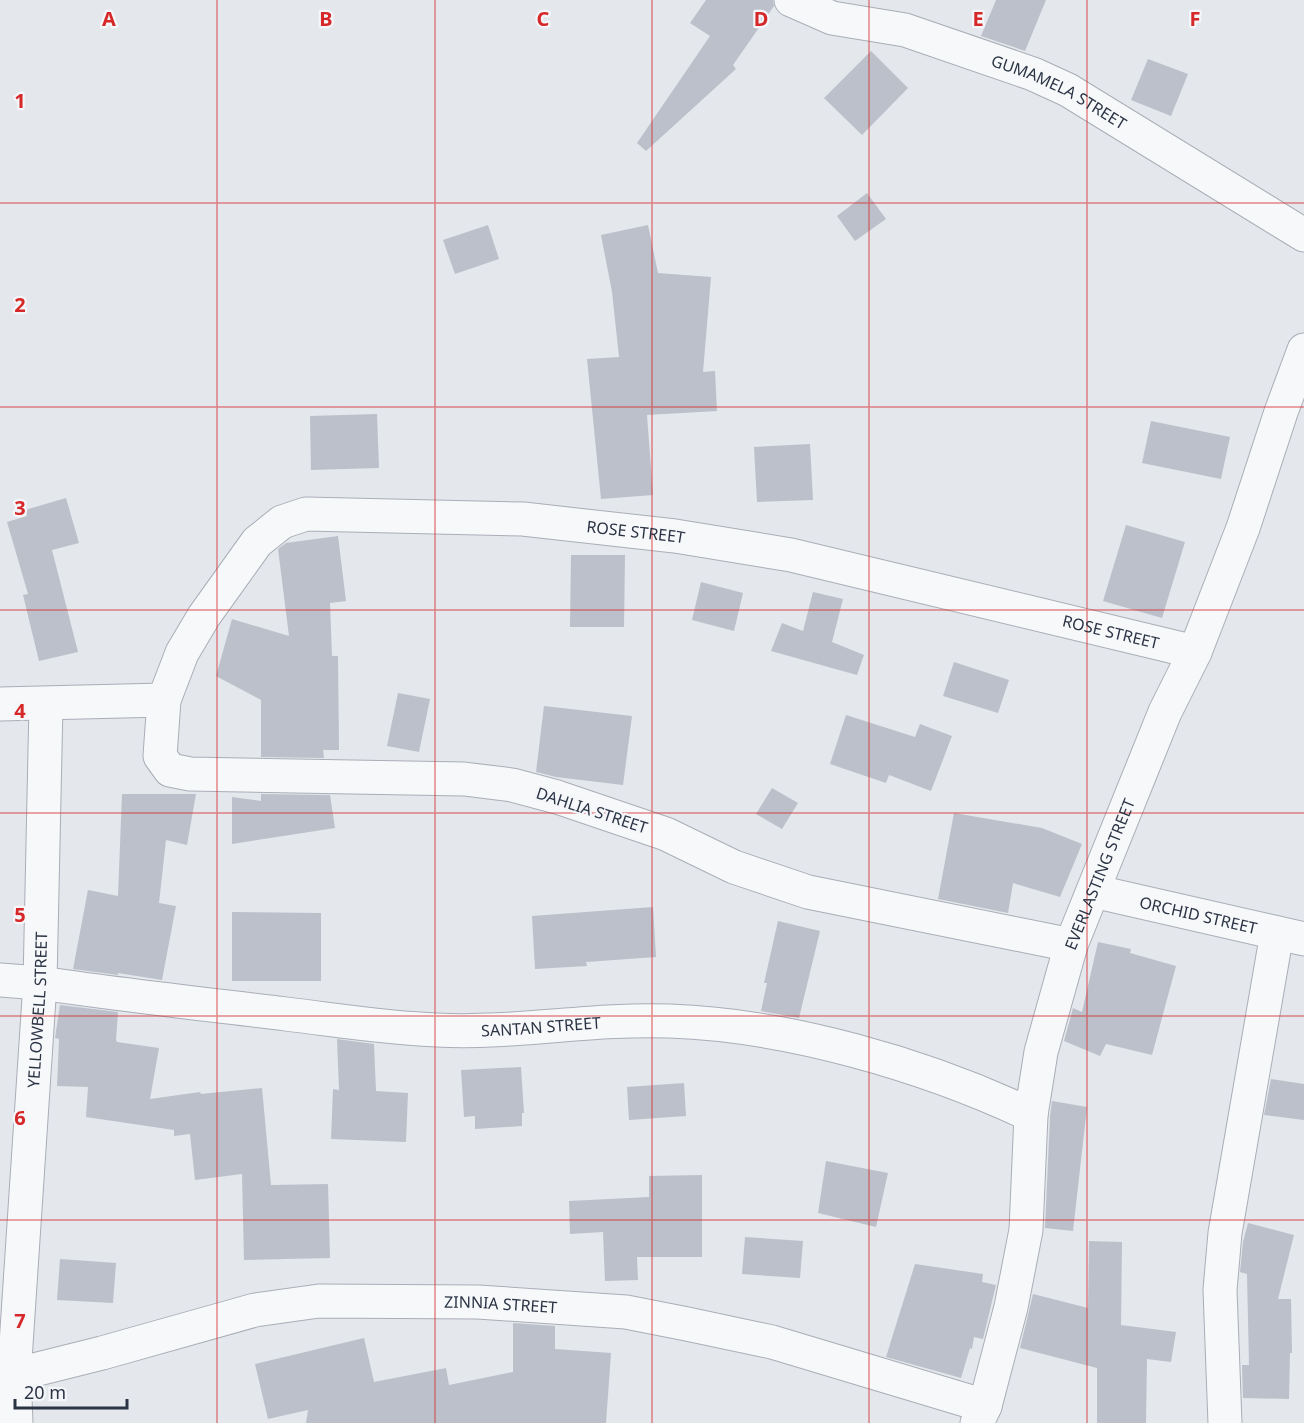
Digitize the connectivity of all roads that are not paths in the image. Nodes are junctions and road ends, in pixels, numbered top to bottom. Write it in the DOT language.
graph roads {
  1 [pos="791,0"];
  2 [pos="1304,235"];
  3 [pos="1304,350"];
  4 [pos="1196,652"];
  5 [pos="164,700"];
  6 [pos="0,704"];
  7 [pos="46,704"];
  8 [pos="1093,891"];
  9 [pos="1291,936"];
  10 [pos="1071,945"];
  11 [pos="0,980"];
  12 [pos="40,983"];
  13 [pos="1031,1115"];
  14 [pos="14,1375"];
  15 [pos="981,1414"];
  16 [pos="16,1423"];
  17 [pos="1225,1423"];
  1 -- 2 [label="street, GUMAMELA STREET"];
  3 -- 4 [label="street, EVERLASTING STREET"];
  4 -- 5 [label="street, ROSE STREET"];
  4 -- 8 [label="street, EVERLASTING STREET"];
  5 -- 7 [label="street"];
  5 -- 10 [label="street, DAHLIA STREET"];
  6 -- 7 [label="street"];
  7 -- 12 [label="street, YELLOWBELL STREET"];
  8 -- 9 [label="street, ORCHID STREET"];
  8 -- 10 [label="street, EVERLASTING STREET"];
  9 -- 17 [label="street"];
  10 -- 13 [label="street, EVERLASTING STREET"];
  11 -- 12 [label="street, SANTAN STREET"];
  12 -- 13 [label="street, SANTAN STREET"];
  12 -- 14 [label="street, YELLOWBELL STREET"];
  13 -- 15 [label="street, EVERLASTING STREET"];
  14 -- 15 [label="street, ZINNIA STREET"];
  14 -- 16 [label="street, YELLOWBELL STREET"];
}
